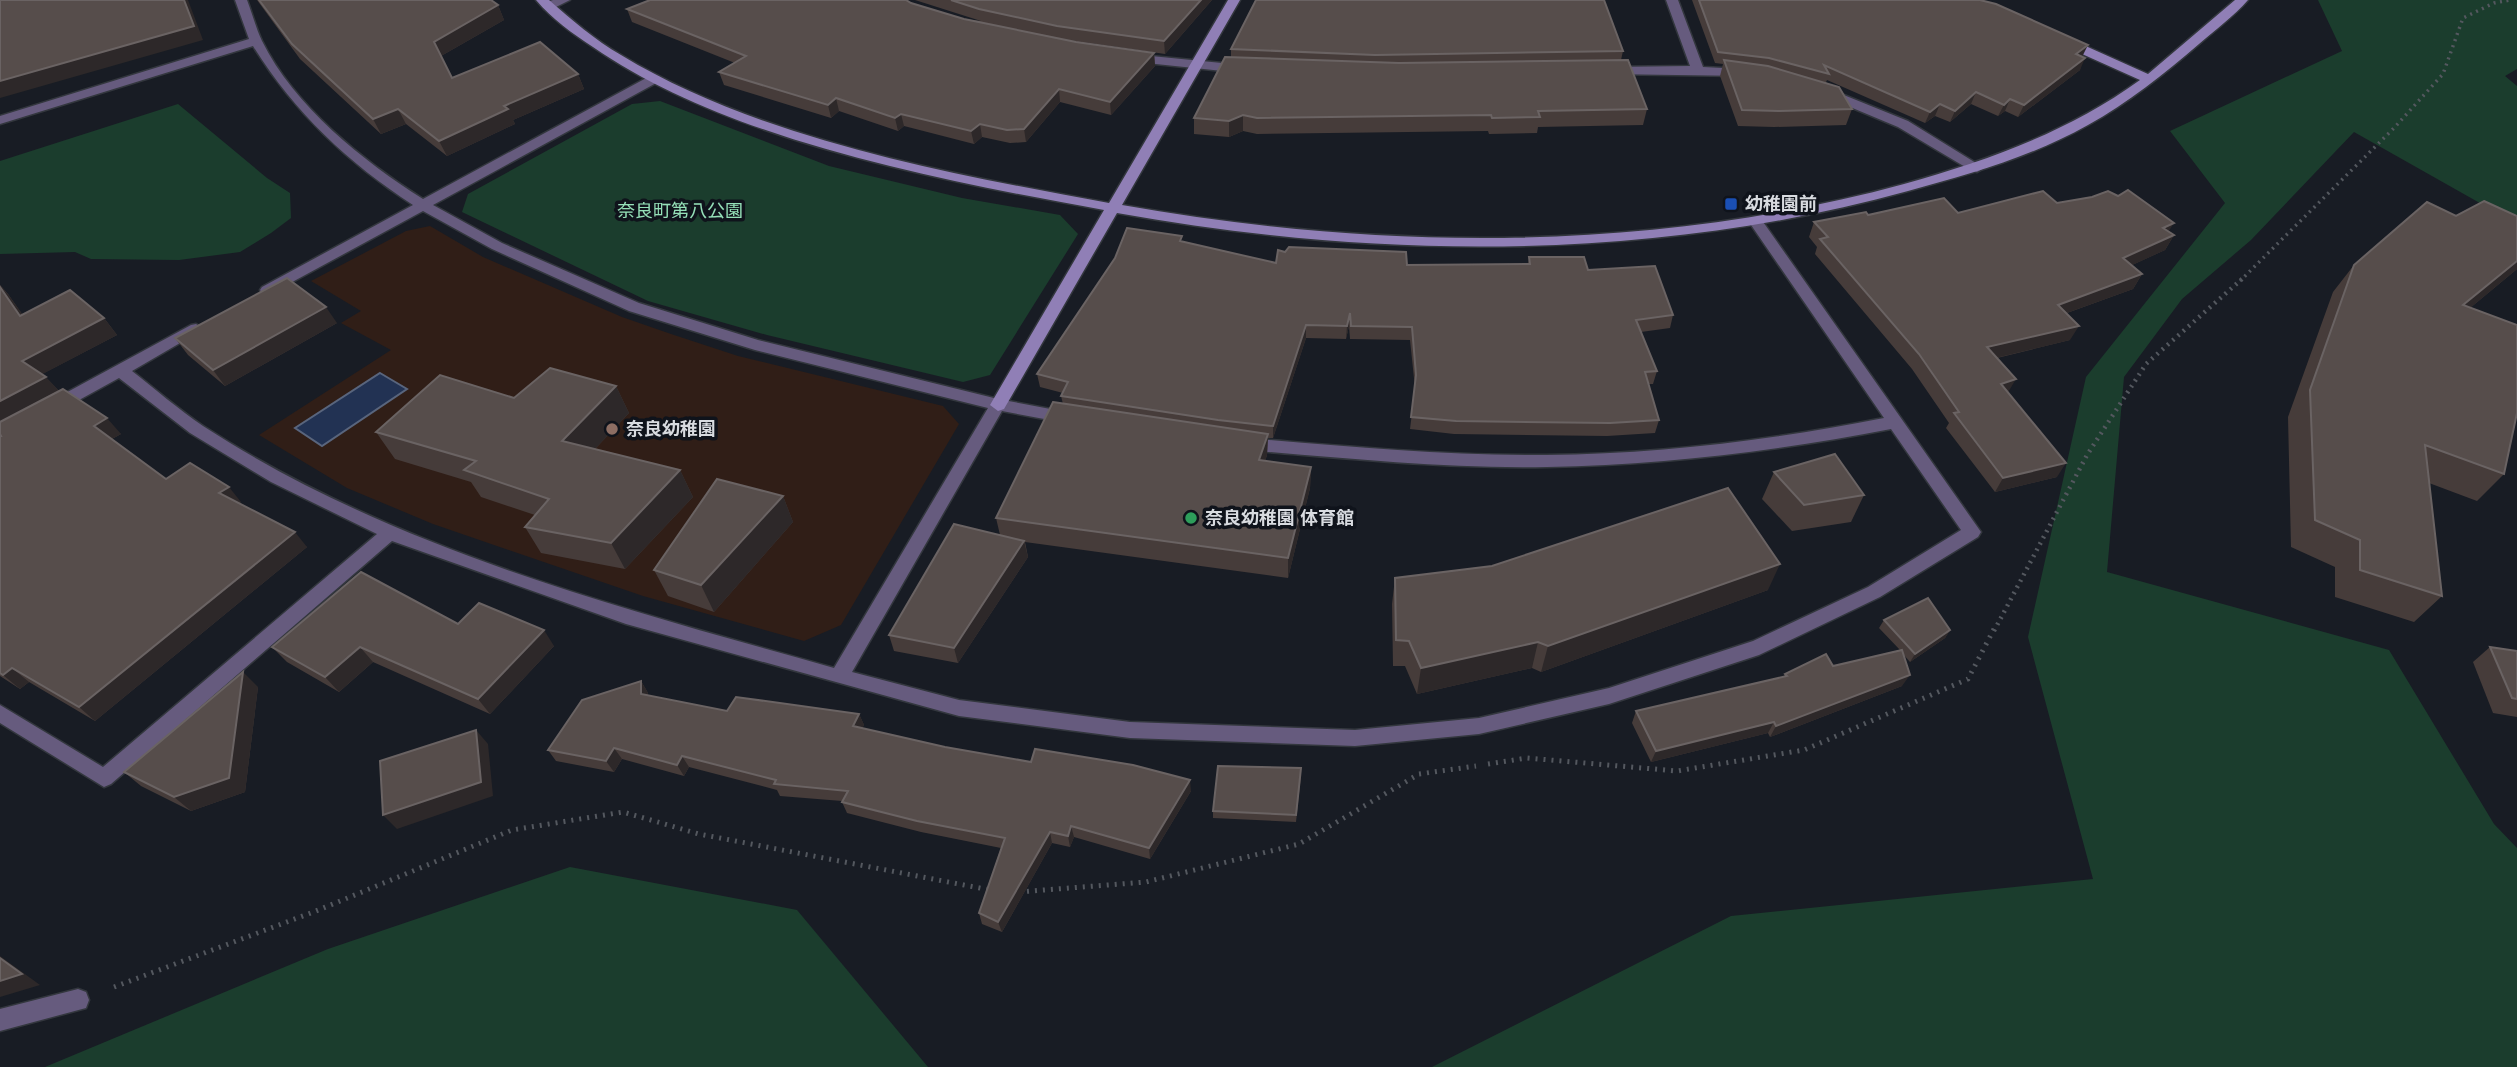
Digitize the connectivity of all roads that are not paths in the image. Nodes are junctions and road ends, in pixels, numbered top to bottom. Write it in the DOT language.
graph roads {
  1 [pos="242,0"];
  2 [pos="564,0"];
  3 [pos="1234,0"];
  4 [pos="1672,0"];
  5 [pos="2242,0"];
  6 [pos="545,3"];
  7 [pos="2053,37"];
  8 [pos="256,41"];
  9 [pos="1119,56"];
  10 [pos="1194,65"];
  11 [pos="1255,70"];
  12 [pos="1698,70"];
  13 [pos="1593,72"];
  14 [pos="1750,74"];
  15 [pos="654,79"];
  16 [pos="2149,79"];
  17 [pos="1812,88"];
  18 [pos="0,120"];
  19 [pos="1977,168"];
  20 [pos="423,205"];
  21 [pos="1112,208"];
  22 [pos="1756,222"];
  23 [pos="253,298"];
  24 [pos="205,324"];
  25 [pos="120,370"];
  26 [pos="998,405"];
  27 [pos="36,416"];
  28 [pos="1093,422"];
  29 [pos="1895,422"];
  30 [pos="1233,443"];
  31 [pos="389,534"];
  32 [pos="839,677"];
  33 [pos="0,713"];
  34 [pos="78,1000"];
  35 [pos="0,1020"];
  1 -- 8 [label="street"];
  2 -- 6 [label="street"];
  3 -- 10 [label="street"];
  4 -- 12 [label="street"];
  5 -- 16 [label="street"];
  6 -- 15 [label="street"];
  7 -- 16 [label="street"];
  8 -- 18 [label="street"];
  8 -- 20 [label="street"];
  9 -- 10 [label="street"];
  10 -- 11 [label="street"];
  10 -- 21 [label="street"];
  12 -- 13 [label="street"];
  12 -- 14 [label="street"];
  15 -- 20 [label="street"];
  15 -- 21 [label="street"];
  16 -- 19 [label="street"];
  17 -- 19 [label="street"];
  19 -- 22 [label="street"];
  20 -- 23 [label="street"];
  20 -- 26 [label="street"];
  21 -- 22 [label="street"];
  21 -- 26 [label="street"];
  22 -- 29 [label="street"];
  24 -- 25 [label="street"];
  25 -- 27 [label="street"];
  25 -- 31 [label="street"];
  26 -- 28 [label="street"];
  26 -- 32 [label="street"];
  29 -- 30 [label="street"];
  29 -- 32 [label="street"];
  31 -- 32 [label="street"];
  31 -- 33 [label="street"];
  34 -- 35 [label="street"];
}
